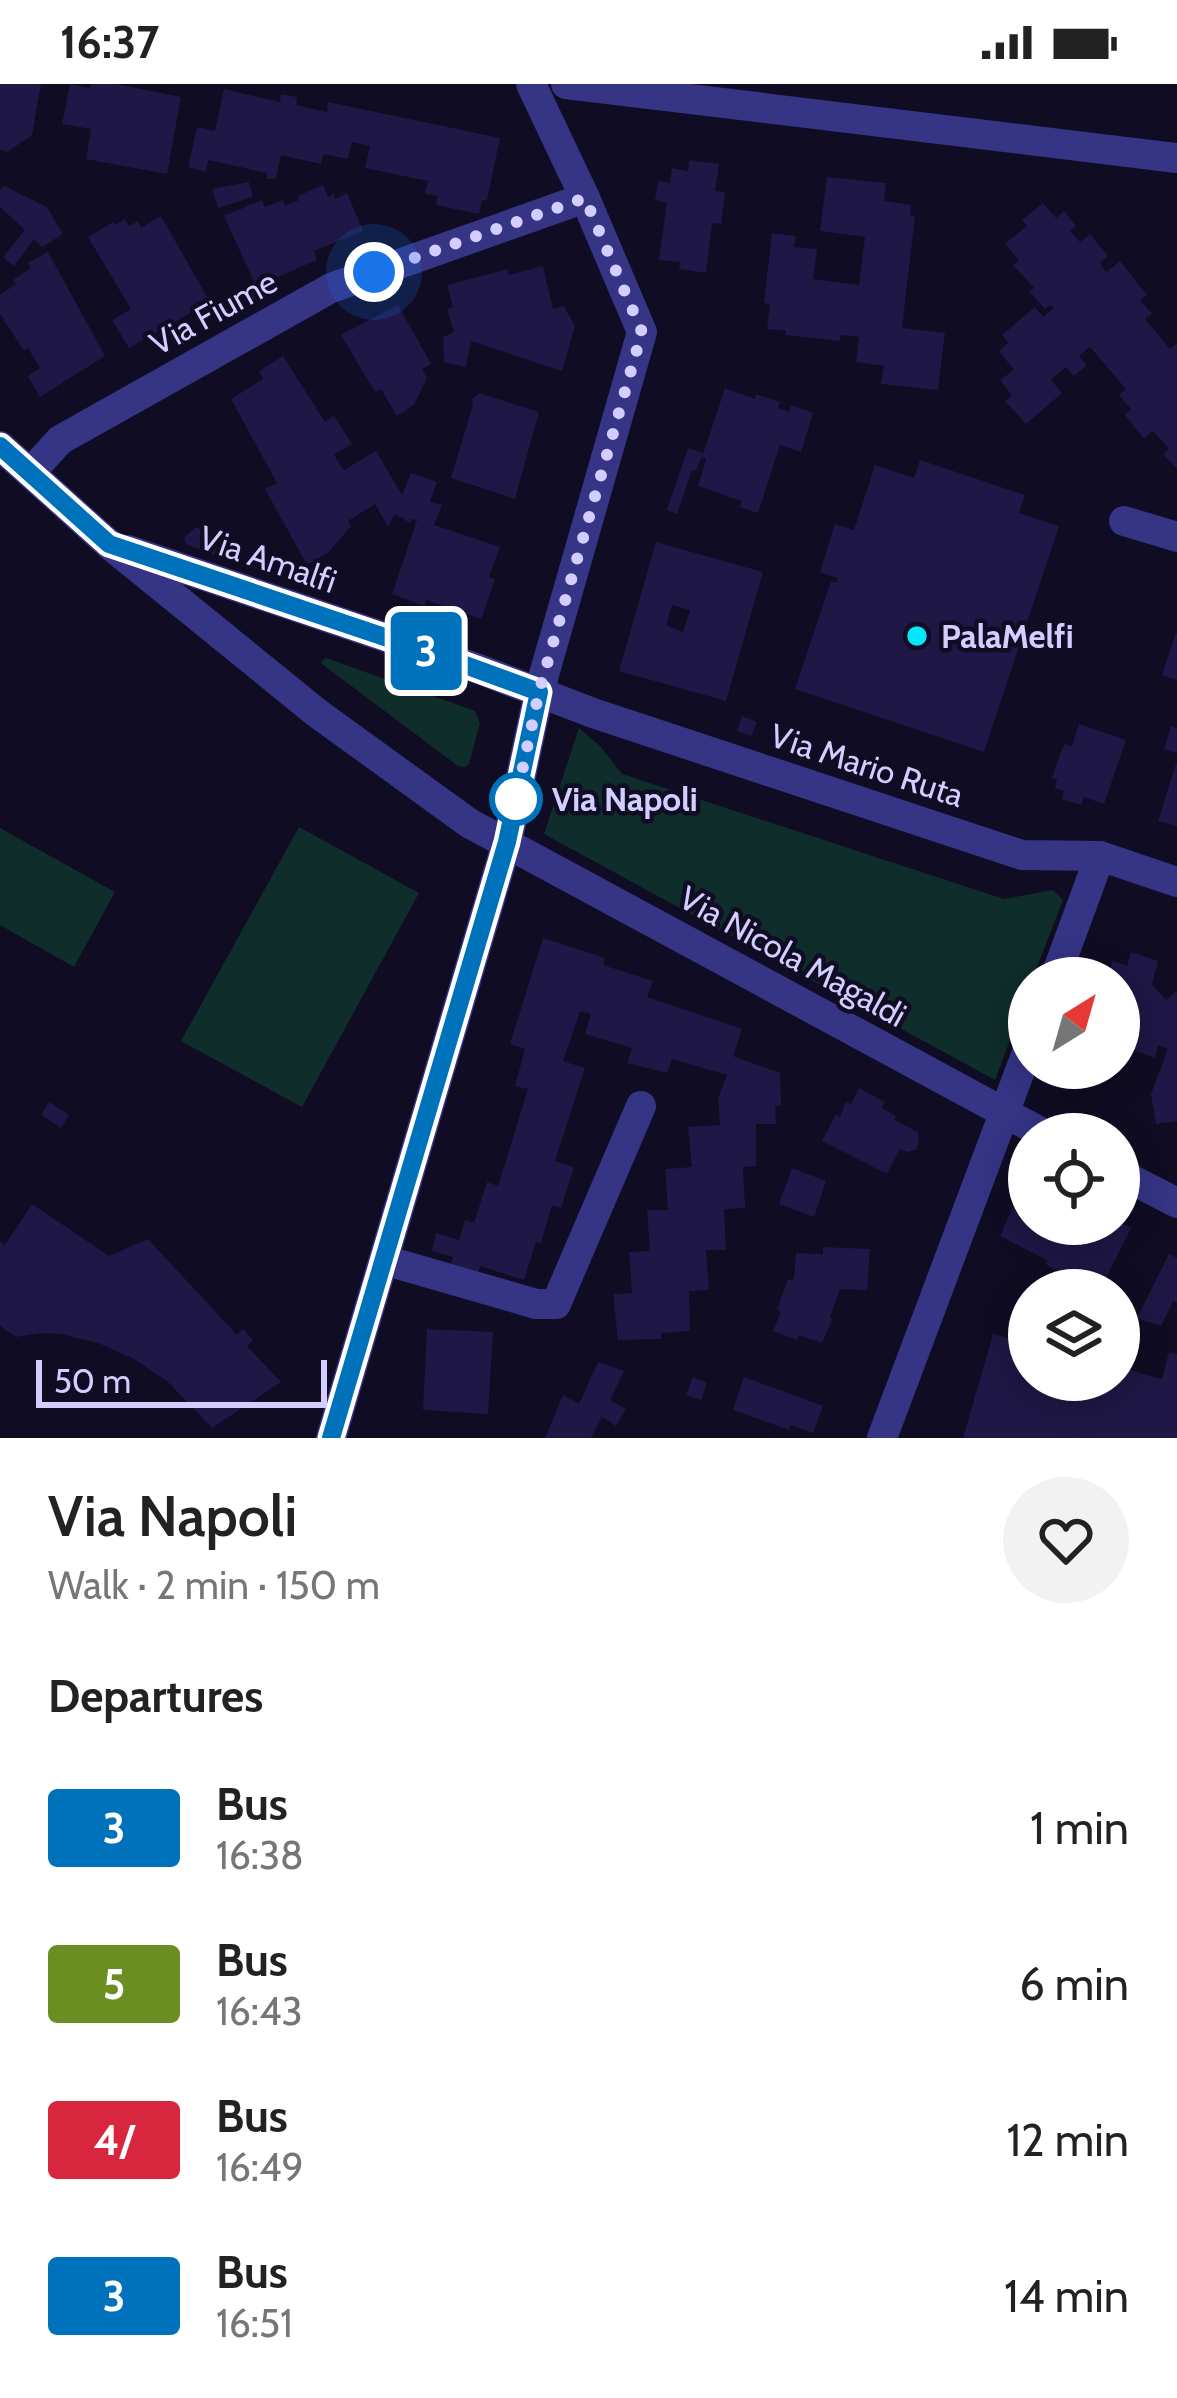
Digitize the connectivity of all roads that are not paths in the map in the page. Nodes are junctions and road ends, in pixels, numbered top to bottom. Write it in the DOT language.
graph roads {
  1 [pos="530,84"];
  2 [pos="566,84"];
  3 [pos="1177,158"];
  4 [pos="585,198"];
  5 [pos="0,446"];
  6 [pos="30,473"];
  7 [pos="1124,521"];
  8 [pos="1177,536"];
  9 [pos="109,544"];
  10 [pos="539,692"];
  11 [pos="507,842"];
  12 [pos="1100,856"];
  13 [pos="1177,882"];
  14 [pos="1062,957"];
  15 [pos="1013,1089"];
  16 [pos="641,1106"];
  17 [pos="1004,1113"];
  18 [pos="1008,1115"];
  19 [pos="1140,1184"];
  20 [pos="1177,1203"];
  21 [pos="384,1260"];
  22 [pos="331,1438"];
  23 [pos="882,1438"];
  1 -- 4 [label="street"];
  2 -- 3 [label="street"];
  4 -- 6 [label="street, Via Fiume"];
  4 -- 10 [label="street"];
  5 -- 6 [label="street, Via Amalfi"];
  6 -- 9 [label="street, Via Amalfi"];
  7 -- 8 [label="street"];
  9 -- 10 [label="street, Via Amalfi"];
  9 -- 11 [label="street, Via Amalfi"];
  10 -- 11 [label="street"];
  10 -- 12 [label="street, Via Mario Ruta"];
  11 -- 17 [label="street, Via Nicola Magaldi"];
  11 -- 21 [label="street"];
  12 -- 13 [label="street, Via Mario Ruta"];
  12 -- 14 [label="street"];
  15 -- 17 [label="street"];
  16 -- 21 [label="street"];
  17 -- 18 [label="street, Via Nicola Magaldi"];
  17 -- 23 [label="street"];
  19 -- 20 [label="street"];
  21 -- 22 [label="street"];
}
